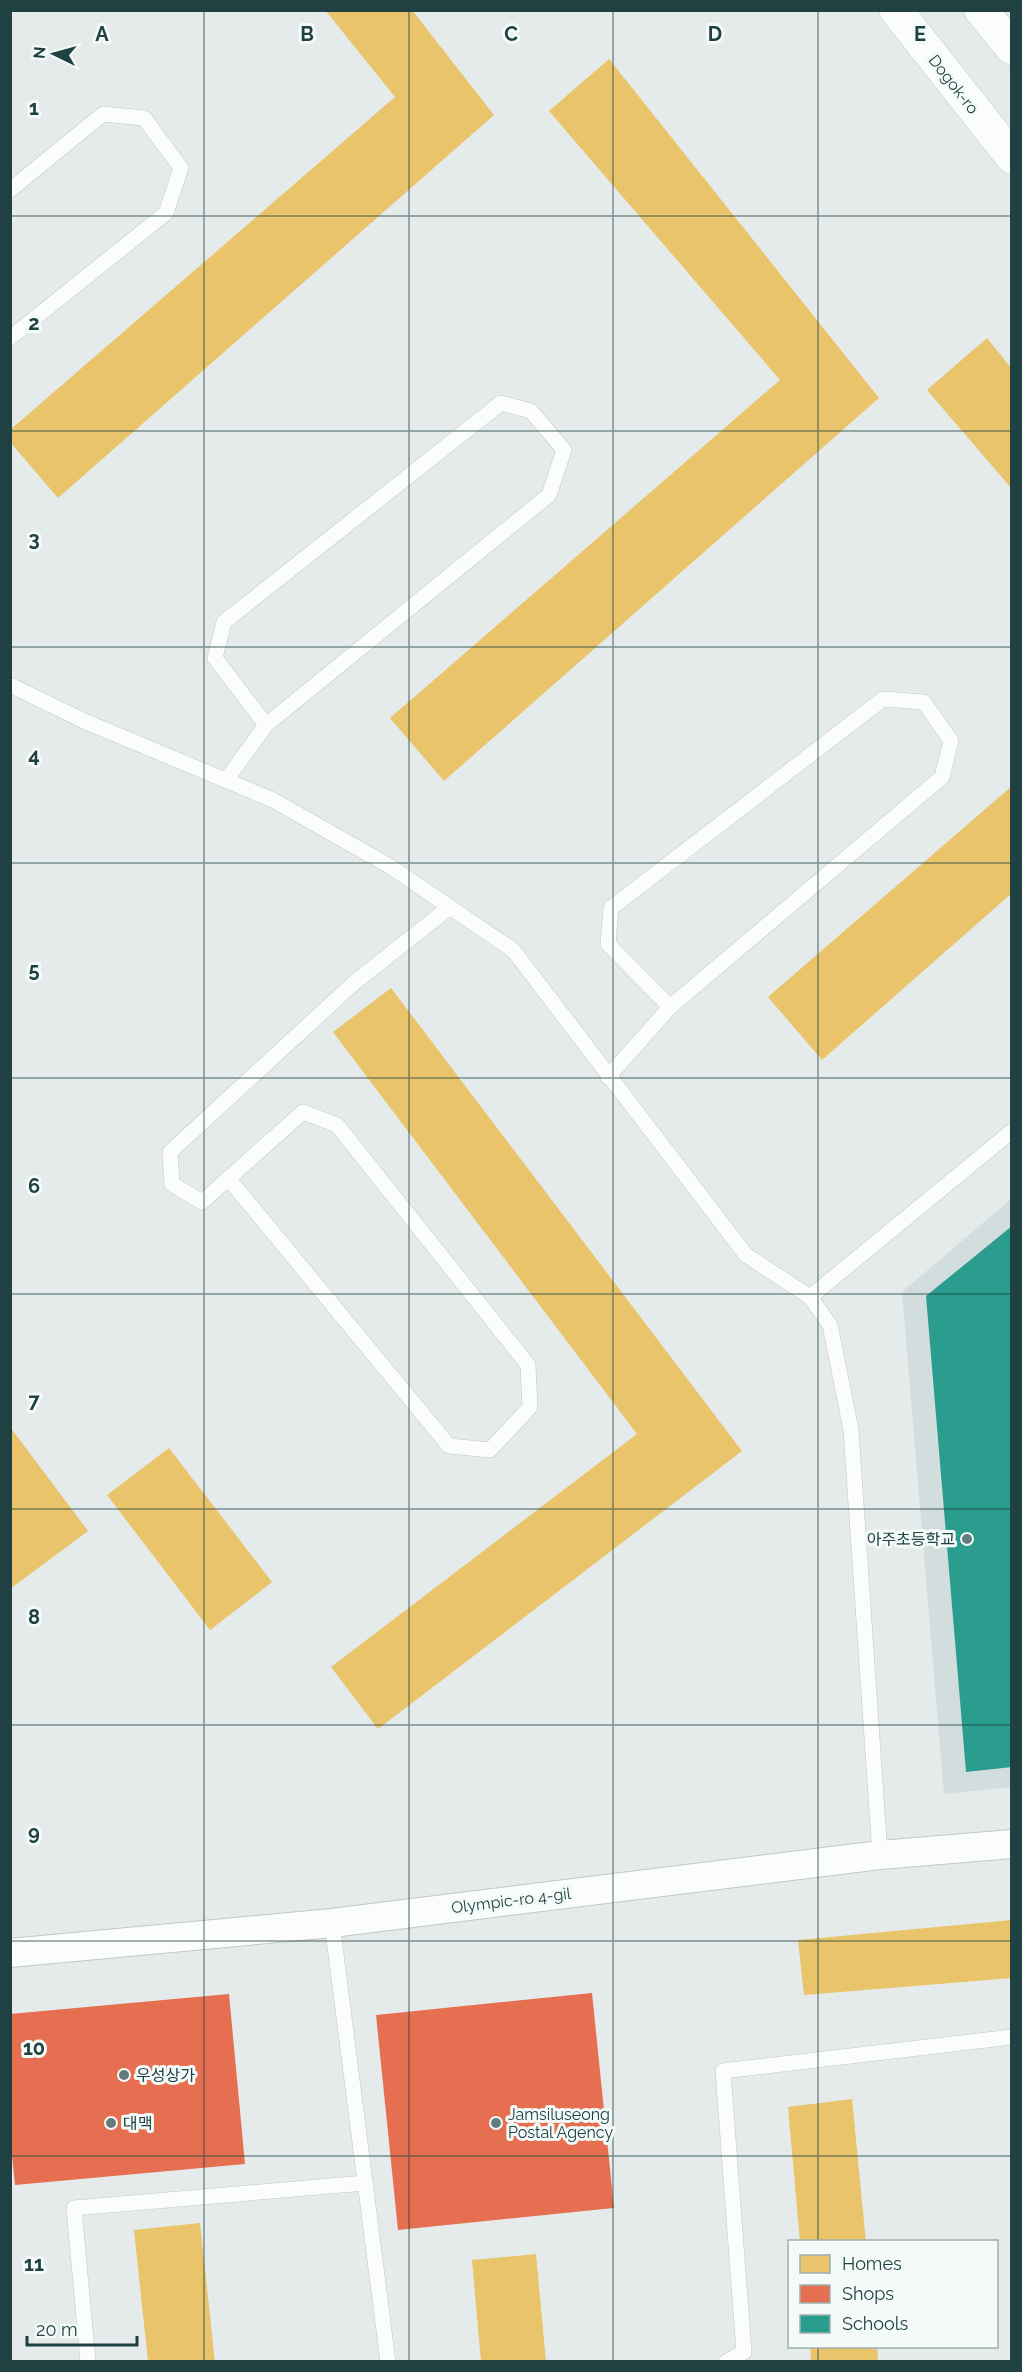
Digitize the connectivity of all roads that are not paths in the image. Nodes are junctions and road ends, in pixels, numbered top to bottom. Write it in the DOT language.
graph roads {
  1 [pos="896,10"];
  2 [pos="981,10"];
  3 [pos="1011,48"];
  4 [pos="1011,157"];
  5 [pos="10,190"];
  6 [pos="10,338"];
  7 [pos="10,685"];
  8 [pos="266,725"];
  9 [pos="226,780"];
  10 [pos="450,907"];
  11 [pos="670,1007"];
  12 [pos="608,1077"];
  13 [pos="1011,1131"];
  14 [pos="228,1178"];
  15 [pos="810,1297"];
  16 [pos="1011,1844"];
  17 [pos="880,1855"];
  18 [pos="332,1923"];
  19 [pos="10,1953"];
  20 [pos="1011,2037"];
  21 [pos="365,2183"];
  22 [pos="88,2361"];
  23 [pos="388,2361"];
  24 [pos="726,2361"];
  1 -- 4 [label="main road, Dogok-ro"];
  2 -- 3 [label="main road"];
  5 -- 6 [label="lane"];
  7 -- 9 [label="lane"];
  8 -- 8 [label="lane"];
  8 -- 9 [label="lane"];
  9 -- 10 [label="lane"];
  10 -- 12 [label="lane"];
  10 -- 14 [label="lane"];
  11 -- 11 [label="lane"];
  11 -- 12 [label="lane"];
  12 -- 15 [label="lane"];
  13 -- 15 [label="lane"];
  14 -- 14 [label="lane"];
  15 -- 17 [label="lane"];
  16 -- 17 [label="street, Olympic-ro 4-gil"];
  17 -- 18 [label="street, Olympic-ro 4-gil"];
  18 -- 19 [label="street, Olympic-ro 4-gil"];
  18 -- 21 [label="lane"];
  20 -- 24 [label="lane"];
  21 -- 22 [label="lane"];
  21 -- 23 [label="lane"];
}
